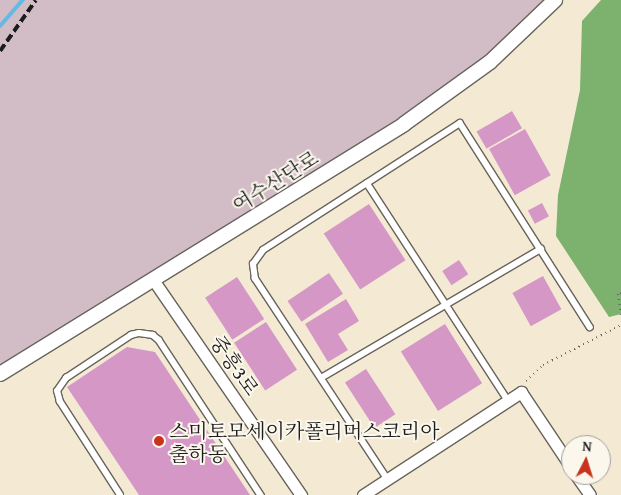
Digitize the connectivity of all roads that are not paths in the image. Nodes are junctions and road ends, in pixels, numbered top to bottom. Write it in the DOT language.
graph roads {
  1 [pos="554,0"];
  2 [pos="367,183"];
  3 [pos="541,249"];
  4 [pos="154,281"];
  5 [pos="446,305"];
  6 [pos="590,327"];
  7 [pos="0,374"];
  8 [pos="320,378"];
  9 [pos="508,400"];
  10 [pos="561,452"];
  11 [pos="387,479"];
  12 [pos="120,495"];
  13 [pos="261,495"];
  14 [pos="301,495"];
  15 [pos="363,495"];
  1 -- 4 [label="street, 여수산단로"];
  2 -- 3 [label="lane"];
  2 -- 5 [label="lane"];
  2 -- 8 [label="lane"];
  3 -- 5 [label="lane"];
  3 -- 6 [label="lane"];
  4 -- 7 [label="street, 여수산단로"];
  4 -- 14 [label="street, 중흥3로"];
  5 -- 8 [label="lane"];
  5 -- 9 [label="lane"];
  8 -- 11 [label="lane"];
  9 -- 10 [label="street"];
  9 -- 11 [label="street"];
  11 -- 15 [label="street"];
  12 -- 13 [label="lane"];
}
